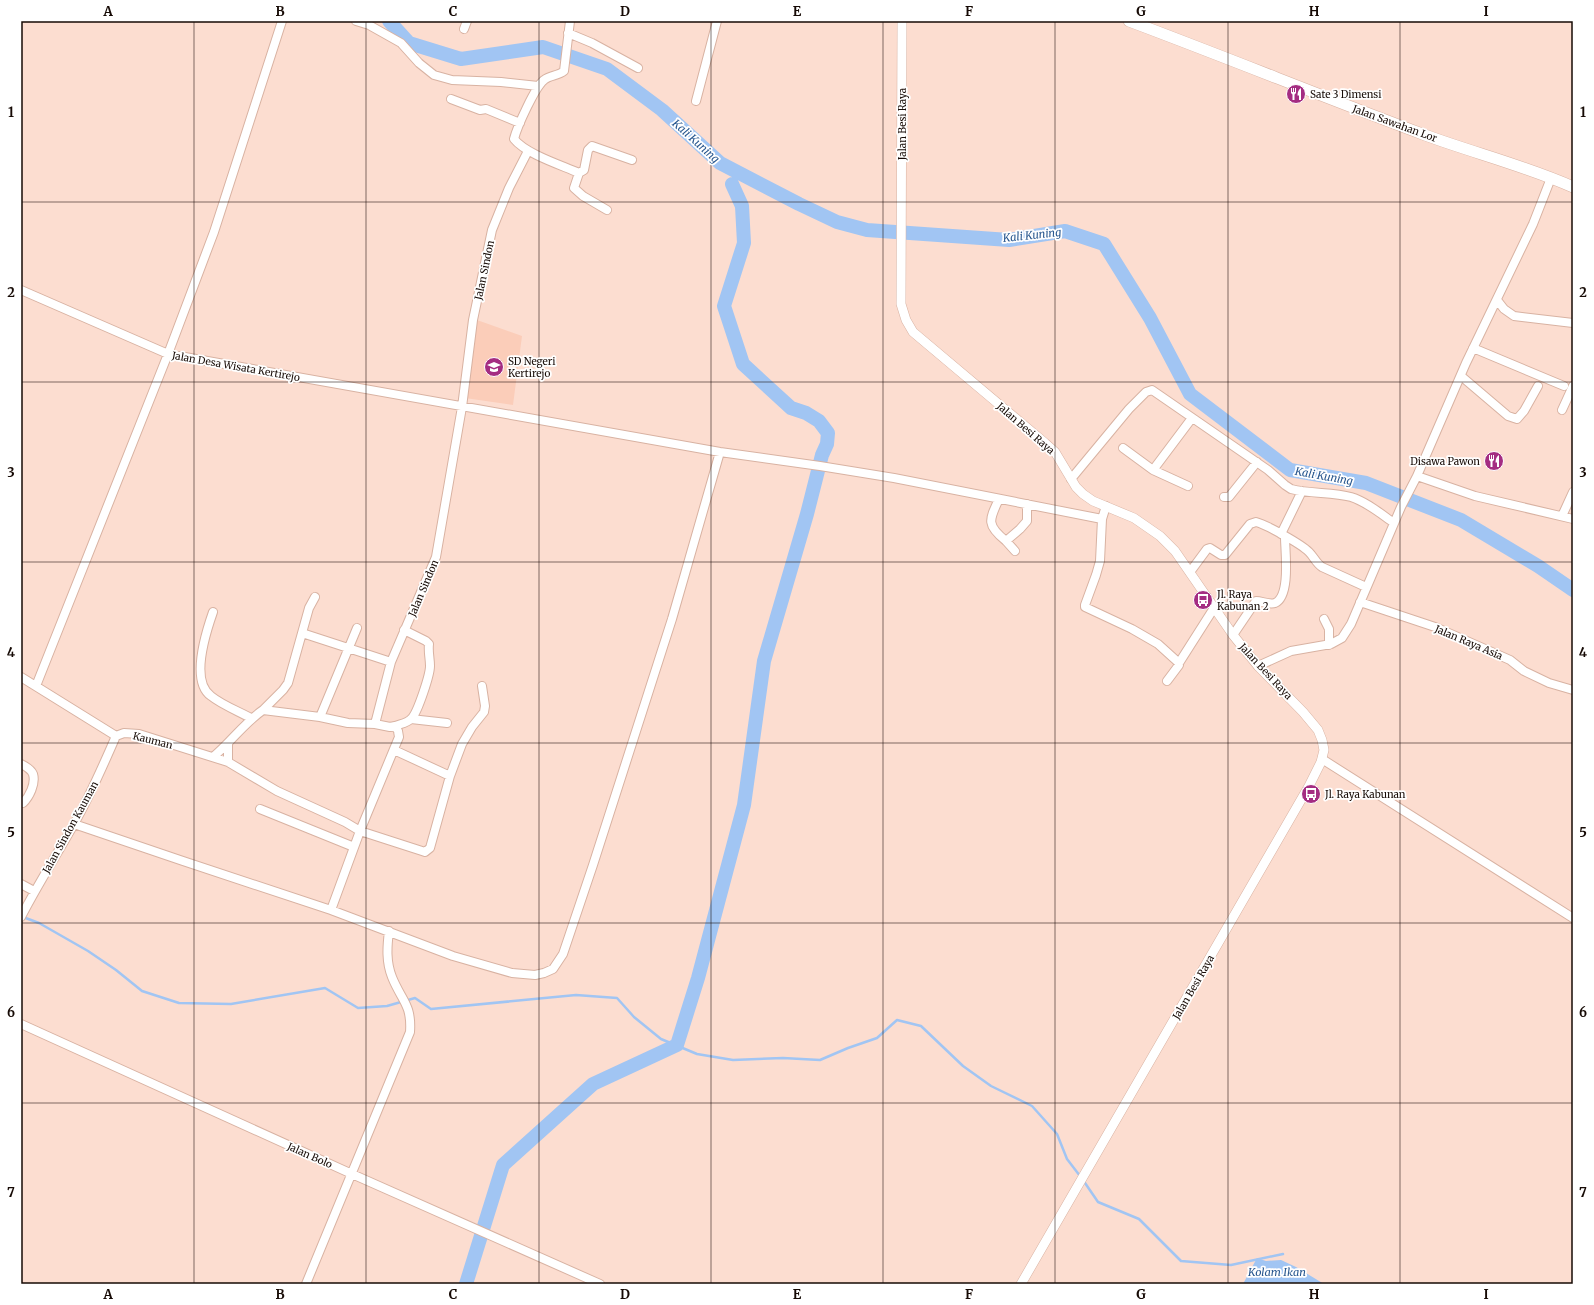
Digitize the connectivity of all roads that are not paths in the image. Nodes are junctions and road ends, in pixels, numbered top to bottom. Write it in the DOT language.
graph roads {
  1 [pos="282,21"];
  2 [pos="356,21"];
  3 [pos="570,21"];
  4 [pos="717,21"];
  5 [pos="902,21"];
  6 [pos="1129,21"];
  7 [pos="568,37"];
  8 [pos="638,68"];
  9 [pos="538,86"];
  10 [pos="451,99"];
  11 [pos="696,101"];
  12 [pos="520,123"];
  13 [pos="528,151"];
  14 [pos="632,160"];
  15 [pos="579,173"];
  16 [pos="1552,178"];
  17 [pos="1573,187"];
  18 [pos="607,210"];
  19 [pos="21,290"];
  20 [pos="1497,300"];
  21 [pos="1573,323"];
  22 [pos="1473,348"];
  23 [pos="168,354"];
  24 [pos="1461,376"];
  25 [pos="1538,386"];
  26 [pos="1564,386"];
  27 [pos="1573,386"];
  28 [pos="462,407"];
  29 [pos="1562,410"];
  30 [pos="1192,418"];
  31 [pos="1123,448"];
  32 [pos="720,452"];
  33 [pos="1257,462"];
  34 [pos="1153,470"];
  35 [pos="1417,476"];
  36 [pos="1071,479"];
  37 [pos="1188,486"];
  38 [pos="1302,491"];
  39 [pos="1573,492"];
  40 [pos="1224,497"];
  41 [pos="998,499"];
  42 [pos="1027,504"];
  43 [pos="1106,506"];
  44 [pos="1562,516"];
  45 [pos="1102,519"];
  46 [pos="1573,519"];
  47 [pos="1394,523"];
  48 [pos="1283,535"];
  49 [pos="1006,541"];
  50 [pos="1015,550"];
  51 [pos="1190,572"];
  52 [pos="1366,587"];
  53 [pos="315,597"];
  54 [pos="1360,602"];
  55 [pos="1214,608"];
  56 [pos="213,612"];
  57 [pos="1324,619"];
  58 [pos="357,628"];
  59 [pos="404,630"];
  60 [pos="302,633"];
  61 [pos="1233,635"];
  62 [pos="1328,645"];
  63 [pos="349,648"];
  64 [pos="391,662"];
  65 [pos="1179,663"];
  66 [pos="1258,666"];
  67 [pos="21,678"];
  68 [pos="1167,681"];
  69 [pos="36,686"];
  70 [pos="482,686"];
  71 [pos="1573,690"];
  72 [pos="263,710"];
  73 [pos="320,716"];
  74 [pos="251,718"];
  75 [pos="411,719"];
  76 [pos="447,723"];
  77 [pos="375,724"];
  78 [pos="395,726"];
  79 [pos="116,736"];
  80 [pos="228,744"];
  81 [pos="394,750"];
  82 [pos="213,757"];
  83 [pos="1322,759"];
  84 [pos="228,762"];
  85 [pos="21,764"];
  86 [pos="450,776"];
  87 [pos="23,803"];
  88 [pos="260,809"];
  89 [pos="74,824"];
  90 [pos="360,831"];
  91 [pos="354,847"];
  92 [pos="21,884"];
  93 [pos="34,891"];
  94 [pos="331,910"];
  95 [pos="23,914"];
  96 [pos="1573,918"];
  97 [pos="389,931"];
  98 [pos="21,1024"];
  99 [pos="352,1174"];
  100 [pos="306,1284"];
  101 [pos="600,1284"];
  102 [pos="1021,1284"];
  1 -- 23 [label="street"];
  2 -- 9 [label="street"];
  3 -- 7 [label="street"];
  4 -- 11 [label="street"];
  5 -- 36 [label="street, Jalan Besi Raya"];
  6 -- 16 [label="main road, Jalan Sawahan Lor"];
  7 -- 8 [label="street"];
  7 -- 9 [label="street"];
  9 -- 12 [label="street"];
  10 -- 12 [label="street"];
  12 -- 13 [label="street"];
  13 -- 15 [label="street"];
  13 -- 28 [label="street, Jalan Sindon"];
  14 -- 15 [label="street"];
  15 -- 18 [label="street"];
  16 -- 17 [label="main road, Jalan Sawahan Lor"];
  16 -- 20 [label="street"];
  19 -- 23 [label="street, Jalan Desa Wisata Kertirejo"];
  20 -- 21 [label="street"];
  20 -- 22 [label="street"];
  22 -- 24 [label="street"];
  22 -- 26 [label="street"];
  23 -- 28 [label="street, Jalan Desa Wisata Kertirejo"];
  23 -- 69 [label="street"];
  24 -- 25 [label="street"];
  24 -- 35 [label="street"];
  27 -- 29 [label="street"];
  28 -- 32 [label="street, Jalan Desa Wisata Kertirejo"];
  28 -- 59 [label="street, Jalan Sindon"];
  30 -- 33 [label="street"];
  30 -- 34 [label="street"];
  30 -- 36 [label="street"];
  31 -- 34 [label="street"];
  32 -- 41 [label="street, Jalan Desa Wisata Kertirejo"];
  32 -- 97 [label="street"];
  33 -- 38 [label="street"];
  33 -- 40 [label="street"];
  34 -- 37 [label="street"];
  35 -- 44 [label="street"];
  35 -- 47 [label="street"];
  36 -- 43 [label="street, Jalan Besi Raya"];
  38 -- 47 [label="street"];
  38 -- 48 [label="street"];
  39 -- 44 [label="street"];
  41 -- 42 [label="street"];
  41 -- 49 [label="street"];
  42 -- 45 [label="street"];
  42 -- 49 [label="street"];
  43 -- 45 [label="street"];
  43 -- 51 [label="street, Jalan Besi Raya"];
  44 -- 46 [label="street"];
  45 -- 65 [label="street"];
  47 -- 52 [label="street"];
  48 -- 51 [label="street"];
  48 -- 52 [label="street"];
  48 -- 61 [label="street"];
  49 -- 50 [label="street"];
  51 -- 55 [label="street, Jalan Besi Raya"];
  52 -- 54 [label="street"];
  53 -- 60 [label="street"];
  54 -- 62 [label="street"];
  54 -- 71 [label="street, Jalan Raya Asia"];
  55 -- 61 [label="street, Jalan Besi Raya"];
  55 -- 65 [label="street"];
  56 -- 74 [label="street"];
  57 -- 62 [label="street"];
  58 -- 63 [label="street"];
  59 -- 64 [label="street, Jalan Sindon"];
  59 -- 75 [label="street"];
  60 -- 63 [label="street"];
  60 -- 72 [label="street"];
  61 -- 66 [label="street, Jalan Besi Raya"];
  62 -- 66 [label="street"];
  63 -- 64 [label="street"];
  63 -- 73 [label="street"];
  64 -- 77 [label="street, Jalan Sindon"];
  65 -- 68 [label="street"];
  66 -- 83 [label="street, Jalan Besi Raya"];
  67 -- 69 [label="street"];
  69 -- 79 [label="street"];
  70 -- 86 [label="street"];
  72 -- 73 [label="street"];
  72 -- 74 [label="street"];
  73 -- 77 [label="street"];
  74 -- 80 [label="street"];
  75 -- 76 [label="street"];
  75 -- 78 [label="street"];
  77 -- 78 [label="street"];
  78 -- 81 [label="street"];
  79 -- 82 [label="street, Kauman"];
  79 -- 89 [label="street, Jalan Sindon Kauman"];
  80 -- 82 [label="street"];
  80 -- 84 [label="street"];
  81 -- 86 [label="street"];
  81 -- 90 [label="street"];
  82 -- 84 [label="street, Kauman"];
  83 -- 96 [label="street"];
  83 -- 102 [label="street, Jalan Besi Raya"];
  84 -- 90 [label="street"];
  85 -- 87 [label="street"];
  86 -- 90 [label="street"];
  88 -- 91 [label="street"];
  89 -- 93 [label="street, Jalan Sindon Kauman"];
  89 -- 94 [label="street"];
  90 -- 91 [label="street"];
  91 -- 94 [label="street"];
  92 -- 93 [label="street"];
  93 -- 95 [label="street, Jalan Sindon Kauman"];
  94 -- 97 [label="street"];
  97 -- 99 [label="street"];
  98 -- 99 [label="street, Jalan Bolo"];
  99 -- 100 [label="street"];
  99 -- 101 [label="street, Jalan Bolo"];
}
